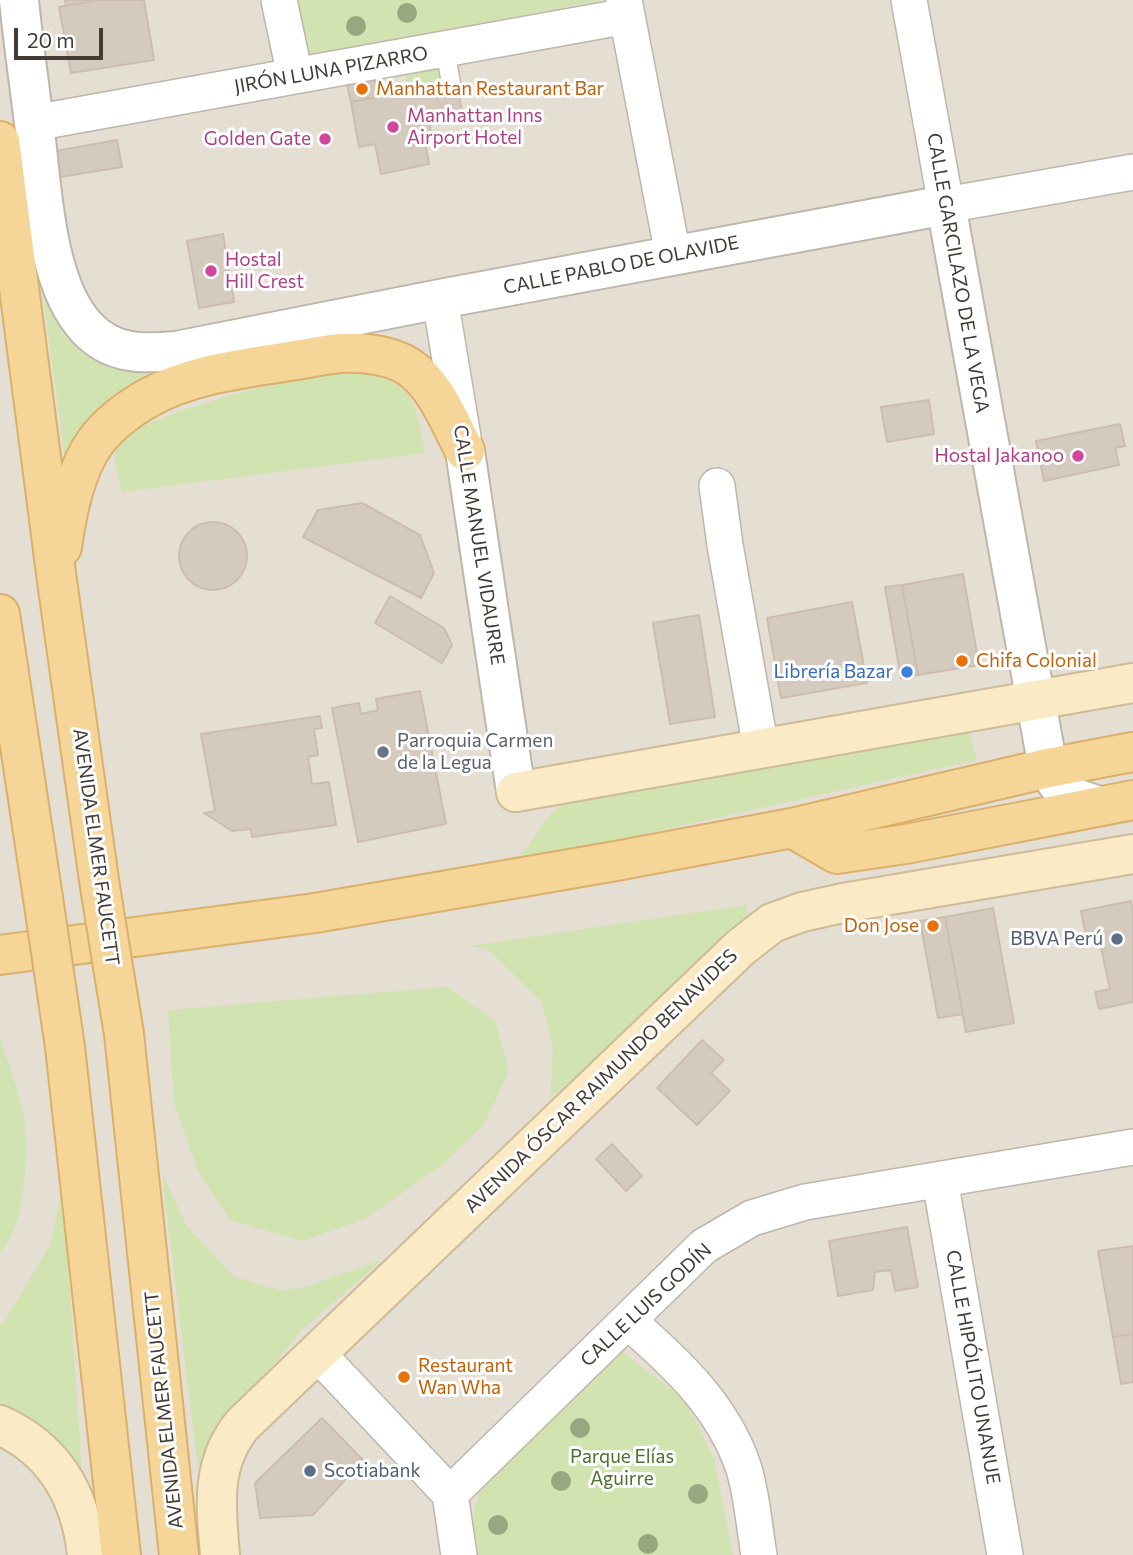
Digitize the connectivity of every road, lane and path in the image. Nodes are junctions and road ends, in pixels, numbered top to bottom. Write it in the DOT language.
graph roads {
  1 [pos="19,0"];
  2 [pos="279,0"];
  3 [pos="909,0"];
  4 [pos="625,8"];
  5 [pos="445,49"];
  6 [pos="295,76"];
  7 [pos="451,83"];
  8 [pos="34,123"];
  9 [pos="0,141"];
  10 [pos="1133,172"];
  11 [pos="946,205"];
  12 [pos="673,255"];
  13 [pos="440,299"];
  14 [pos="465,450"];
  15 [pos="717,486"];
  16 [pos="57,580"];
  17 [pos="0,614"];
  18 [pos="1133,683"];
  19 [pos="1035,700"];
  20 [pos="761,749"];
  21 [pos="1133,752"];
  22 [pos="1048,768"];
  23 [pos="516,792"];
  24 [pos="1116,803"];
  25 [pos="792,828"];
  26 [pos="1133,854"];
  27 [pos="0,955"];
  28 [pos="1133,1147"];
  29 [pos="940,1180"];
  30 [pos="628,1321"];
  31 [pos="317,1353"];
  32 [pos="7,1429"];
  33 [pos="450,1494"];
  34 [pos="219,1538"];
  35 [pos="87,1555"];
  36 [pos="121,1555"];
  37 [pos="179,1555"];
  38 [pos="459,1555"];
  39 [pos="759,1555"];
  40 [pos="1005,1555"];
  1 -- 8 [label="street"];
  2 -- 6 [label="street"];
  3 -- 11 [label="street, CALLE GARCILAZO DE LA VEGA"];
  4 -- 5 [label="street, JIRÓN LUNA PIZARRO"];
  4 -- 12 [label="street"];
  5 -- 6 [label="street, JIRÓN LUNA PIZARRO"];
  5 -- 7 [label="lane"];
  6 -- 8 [label="street, JIRÓN LUNA PIZARRO"];
  8 -- 13 [label="street, CALLE PABLO DE OLAVIDE"];
  9 -- 16 [label="main road, AVENIDA ELMER FAUCETT"];
  10 -- 11 [label="street, CALLE PABLO DE OLAVIDE"];
  11 -- 12 [label="street, CALLE PABLO DE OLAVIDE"];
  11 -- 19 [label="street, CALLE GARCILAZO DE LA VEGA"];
  12 -- 13 [label="street, CALLE PABLO DE OLAVIDE"];
  13 -- 14 [label="street, CALLE MANUEL VIDAURRE"];
  14 -- 16 [label="main road"];
  14 -- 23 [label="street, CALLE MANUEL VIDAURRE"];
  15 -- 20 [label="street"];
  16 -- 37 [label="main road, AVENIDA ELMER FAUCETT, bridge"];
  17 -- 36 [label="main road, bridge"];
  18 -- 19 [label="main road"];
  19 -- 20 [label="main road"];
  19 -- 22 [label="street, CALLE GARCILAZO DE LA VEGA"];
  20 -- 23 [label="main road"];
  21 -- 22 [label="main road"];
  22 -- 24 [label="street, CALLE GARCILAZO DE LA VEGA"];
  22 -- 25 [label="main road"];
  24 -- 25 [label="main road"];
  25 -- 27 [label="main road"];
  26 -- 31 [label="main road, AVENIDA ÓSCAR RAIMUNDO BENAVIDES"];
  28 -- 29 [label="street, CALLE LUIS GODÍN"];
  29 -- 30 [label="street, CALLE LUIS GODÍN"];
  29 -- 40 [label="street, CALLE HIPÓLITO UNANUE"];
  30 -- 33 [label="street, CALLE LUIS GODÍN"];
  30 -- 39 [label="street"];
  31 -- 33 [label="street"];
  31 -- 34 [label="main road, AVENIDA ÓSCAR RAIMUNDO BENAVIDES"];
  32 -- 35 [label="main road"];
  33 -- 38 [label="street"];
}
